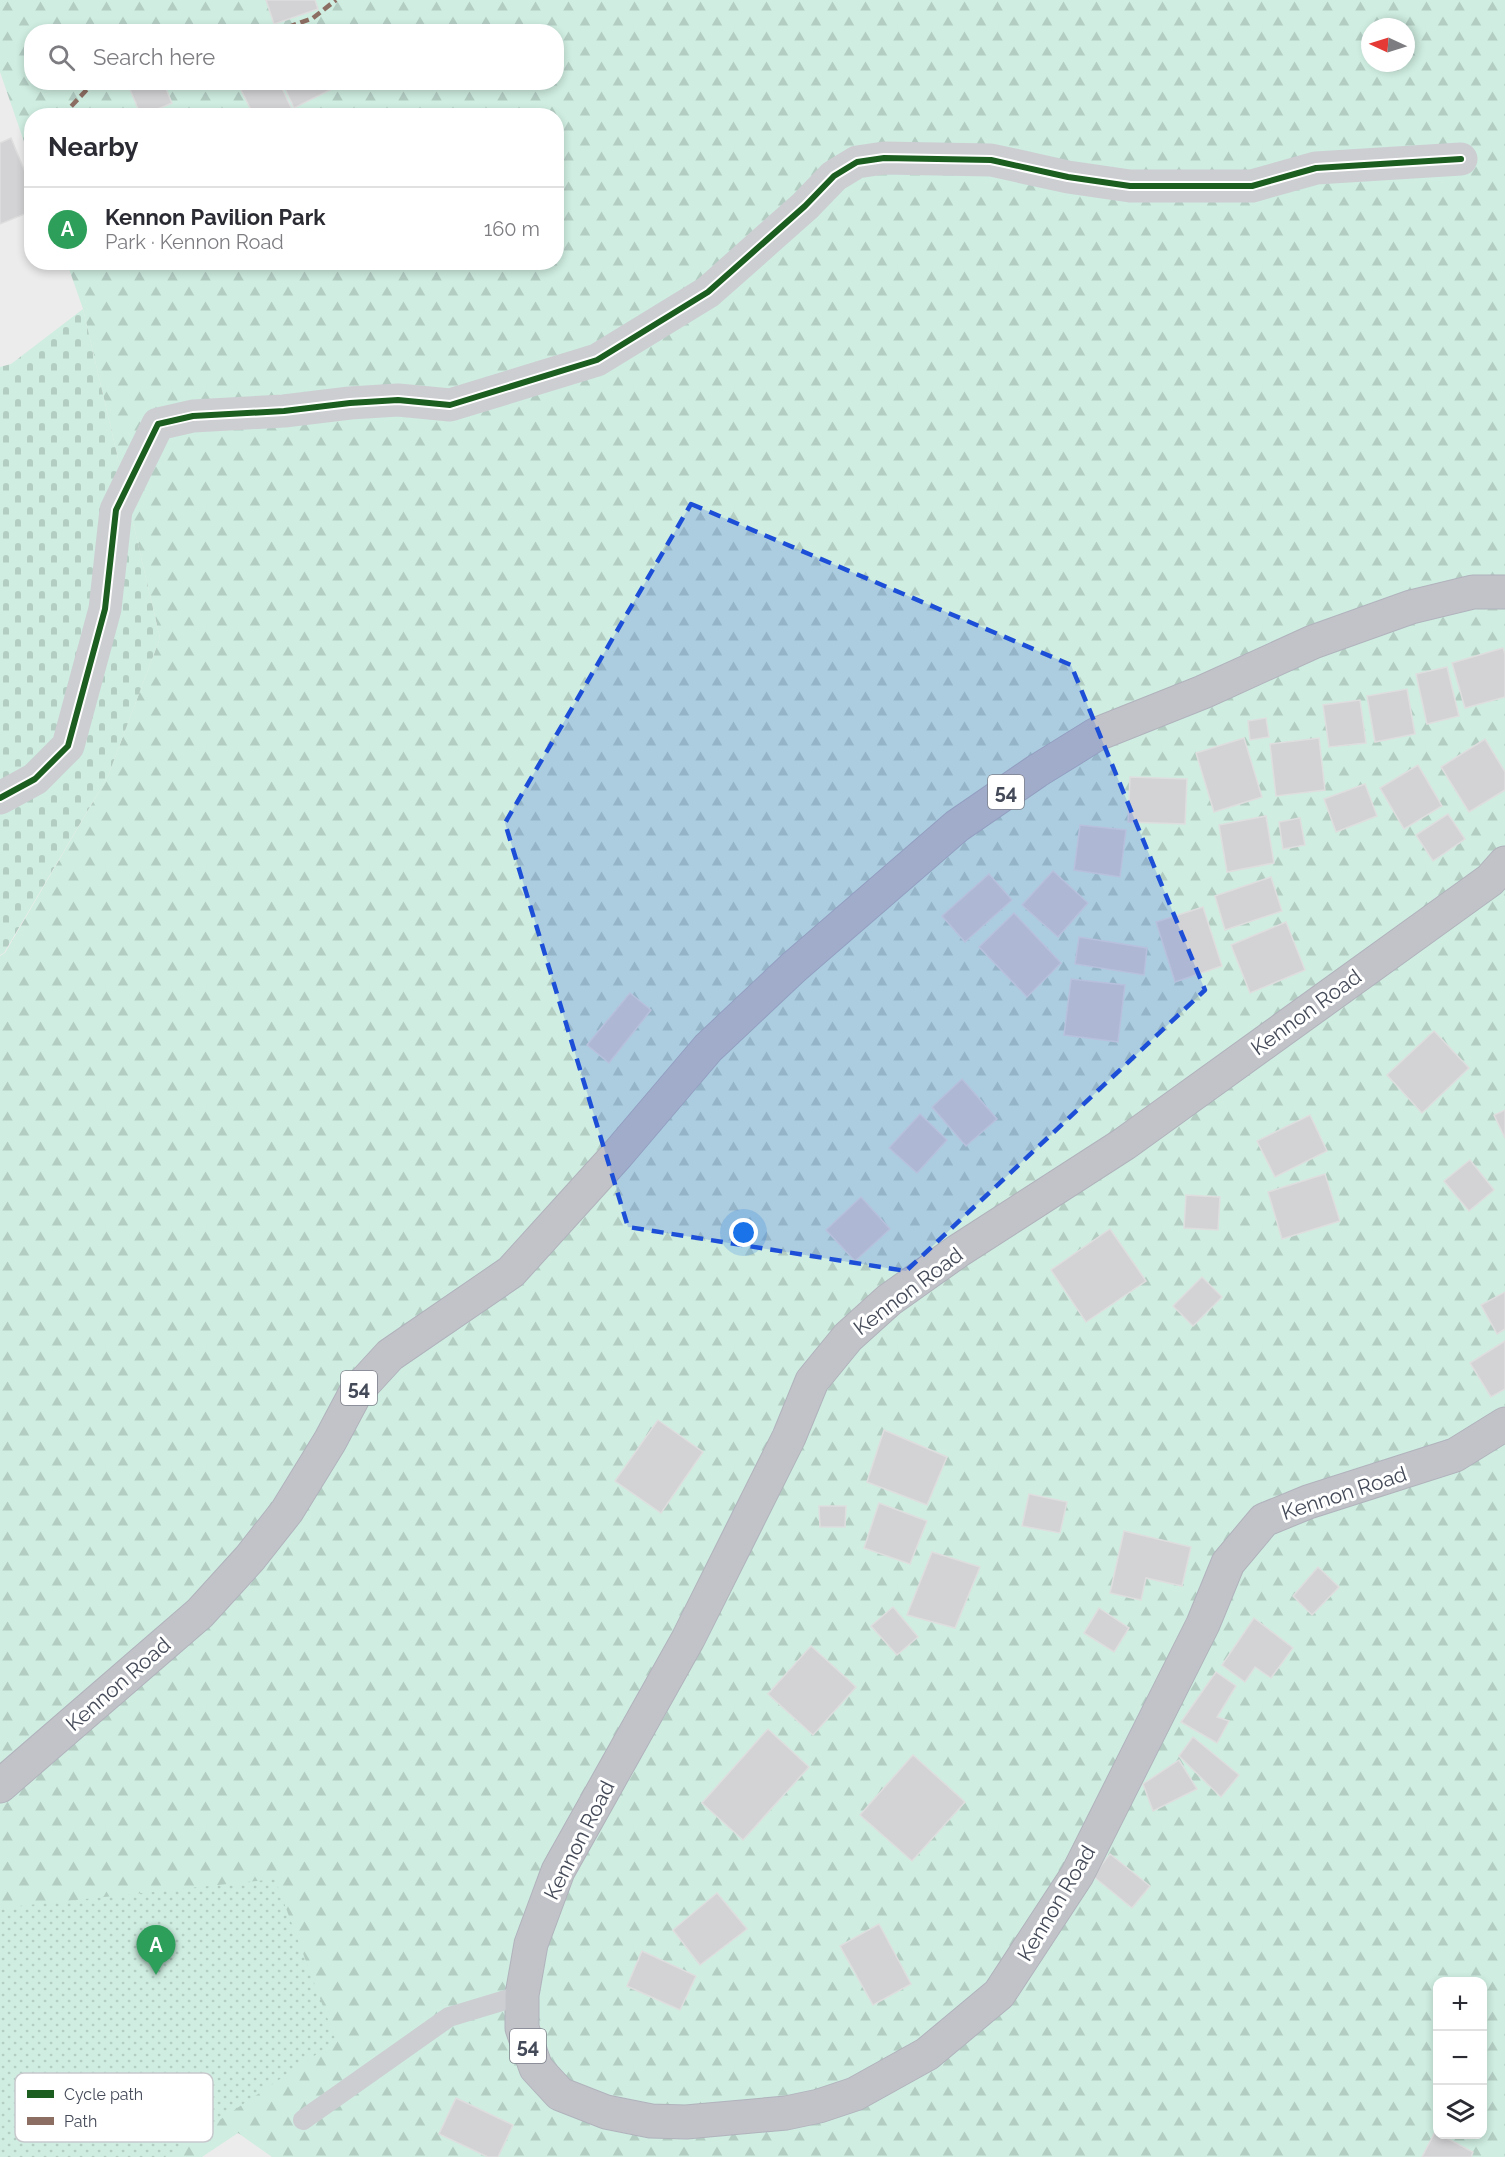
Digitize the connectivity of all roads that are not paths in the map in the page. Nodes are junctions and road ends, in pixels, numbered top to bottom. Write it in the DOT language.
graph roads {
  1 [pos="1461,159"];
  2 [pos="1505,592"];
  3 [pos="0,798"];
  4 [pos="1505,863"];
  5 [pos="1505,1424"];
  6 [pos="0,1786"];
  7 [pos="522,1995"];
  8 [pos="303,2120"];
  1 -- 3 [label="street"];
  2 -- 6 [label="highway, Kennon Road / 54"];
  4 -- 7 [label="highway, Kennon Road / 54"];
  5 -- 7 [label="highway, Kennon Road / 54"];
  7 -- 8 [label="lane"];
}
